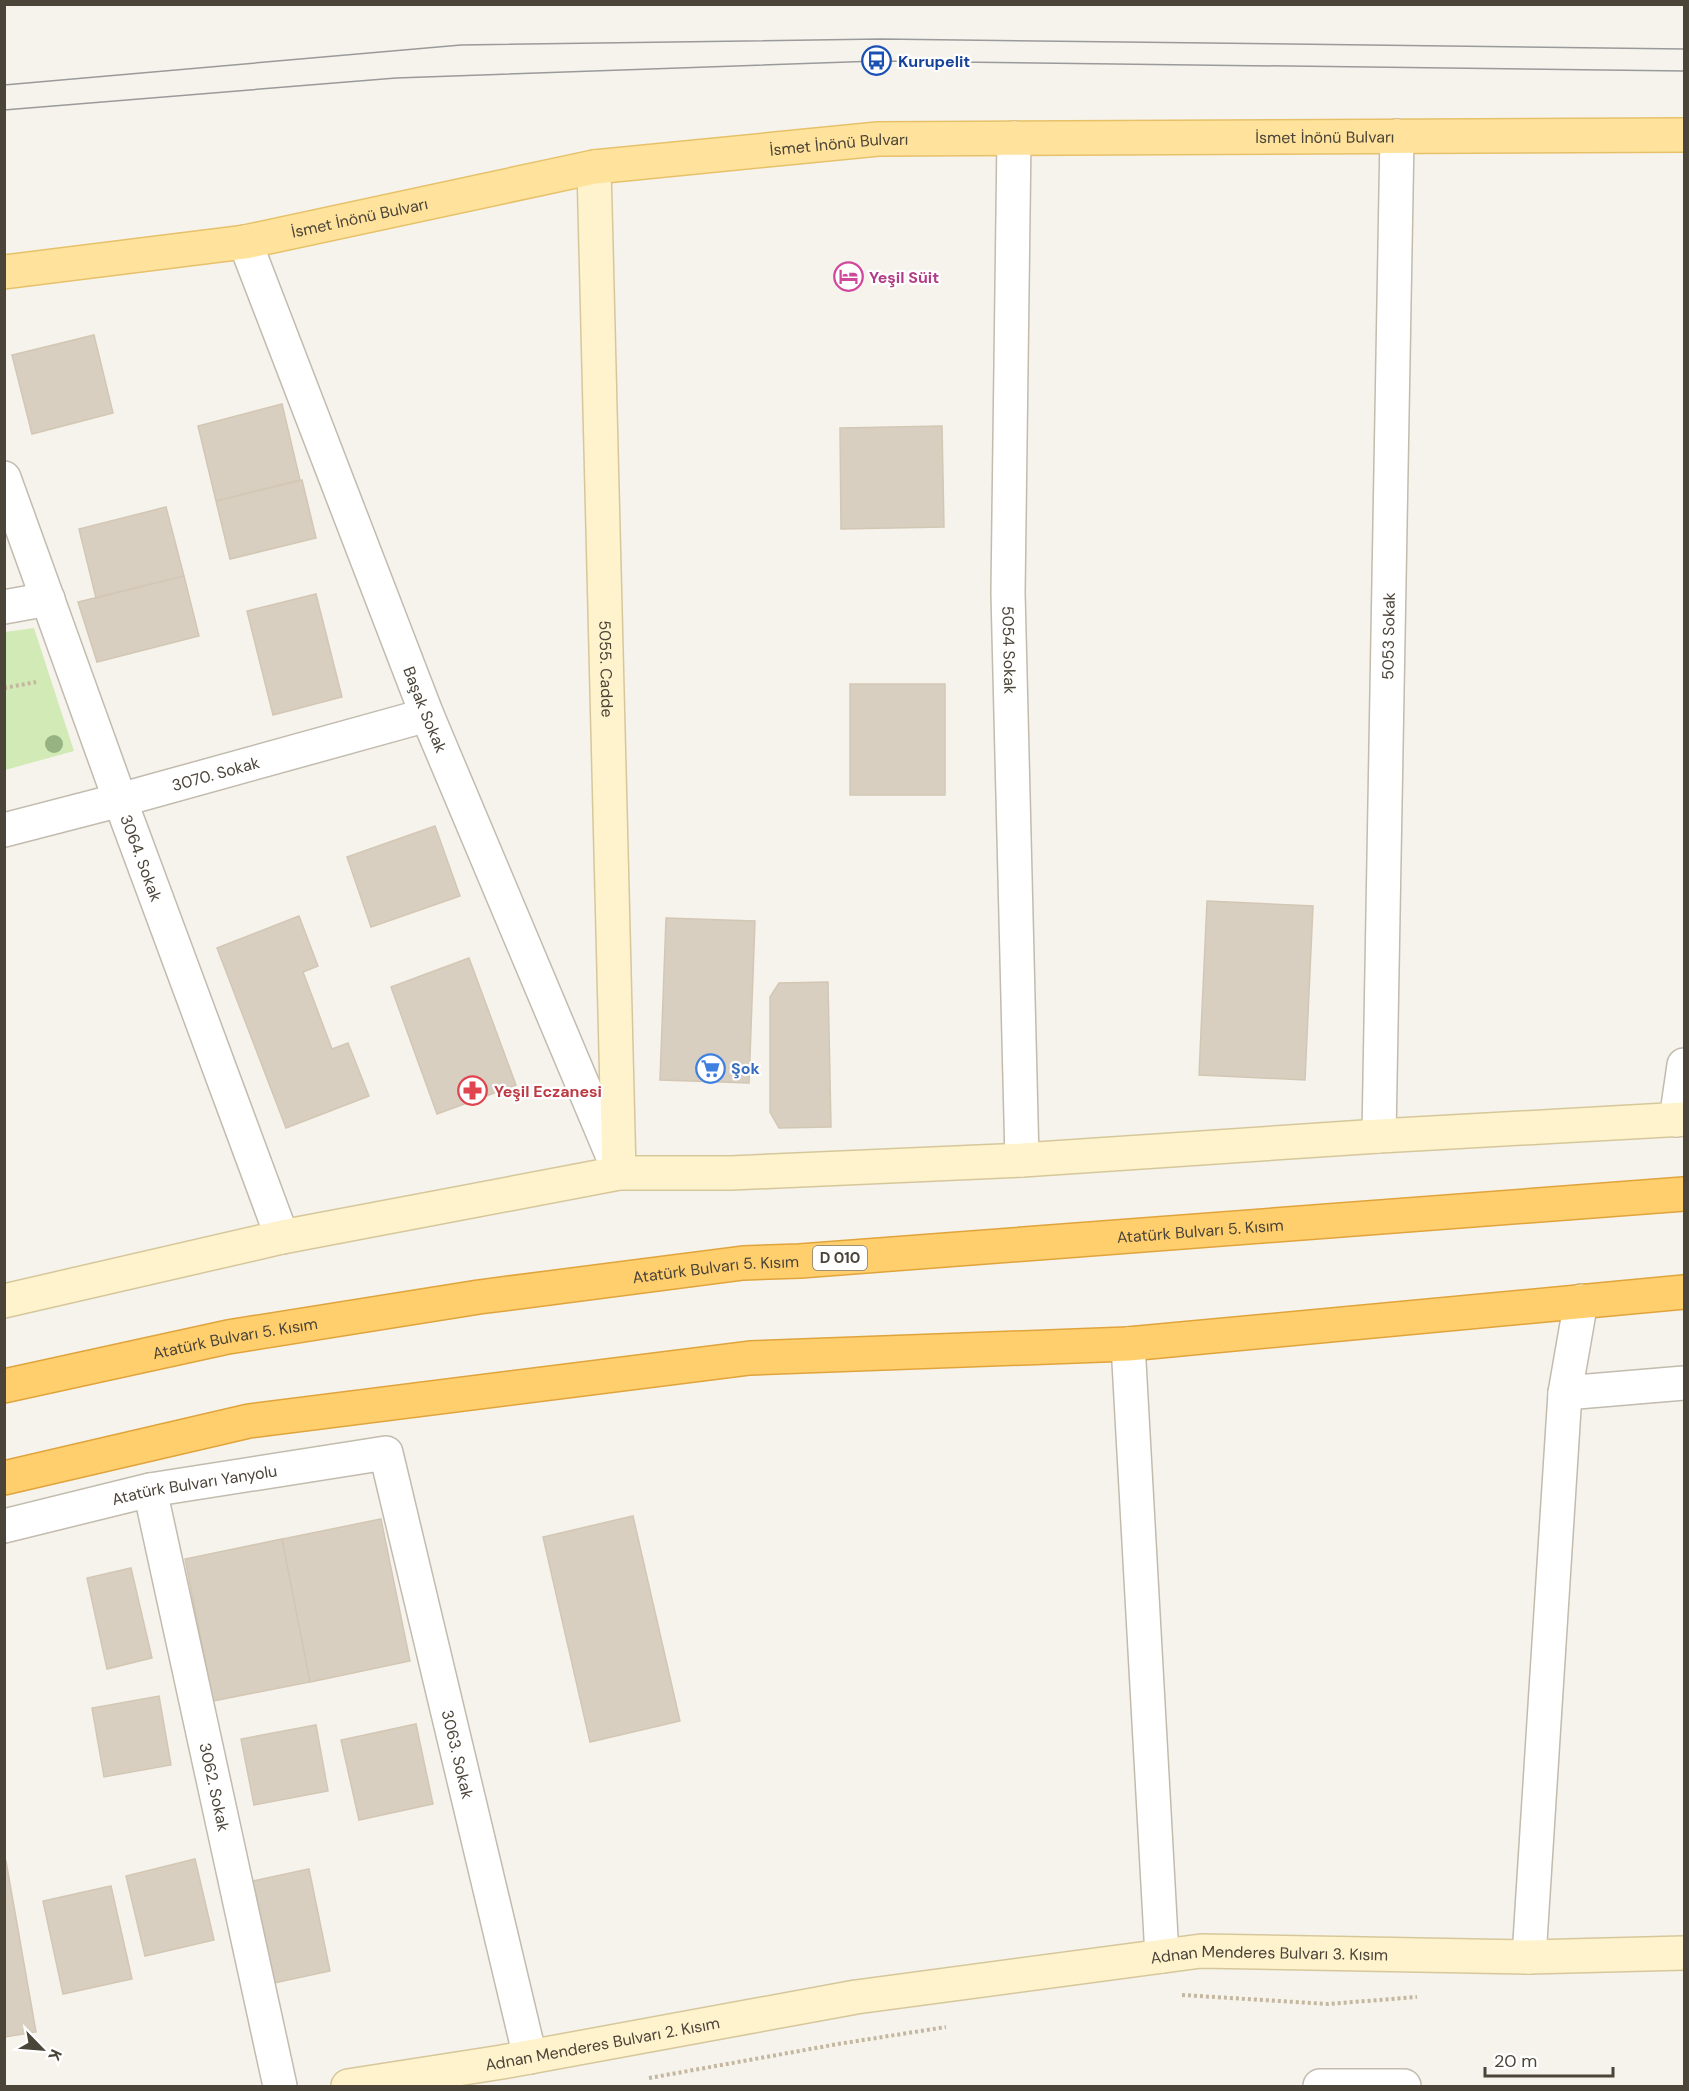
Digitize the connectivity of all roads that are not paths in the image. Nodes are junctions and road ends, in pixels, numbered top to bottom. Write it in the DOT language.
graph roads {
  1 [pos="1684,135"];
  2 [pos="1397,136"];
  3 [pos="1014,138"];
  4 [pos="594,167"];
  5 [pos="245,242"];
  6 [pos="4,272"];
  7 [pos="4,478"];
  8 [pos="48,599"];
  9 [pos="4,607"];
  10 [pos="427,716"];
  11 [pos="120,800"];
  12 [pos="4,830"];
  13 [pos="1684,1065"];
  14 [pos="1680,1119"];
  15 [pos="1379,1136"];
  16 [pos="1022,1160"];
  17 [pos="619,1173"];
  18 [pos="1684,1194"];
  19 [pos="282,1237"];
  20 [pos="1684,1292"];
  21 [pos="4,1301"];
  22 [pos="1581,1301"];
  23 [pos="1128,1344"];
  24 [pos="1684,1383"];
  25 [pos="4,1386"];
  26 [pos="1565,1393"];
  27 [pos="386,1453"];
  28 [pos="4,1478"];
  29 [pos="150,1490"];
  30 [pos="4,1526"];
  31 [pos="1684,1953"];
  32 [pos="1162,1956"];
  33 [pos="1529,1957"];
  34 [pos="856,1998"];
  35 [pos="530,2057"];
  36 [pos="280,2086"];
  37 [pos="348,2086"];
  38 [pos="1320,2086"];
  39 [pos="1404,2086"];
  1 -- 2 [label="main road, İsmet İnönü Bulvarı"];
  2 -- 3 [label="main road, İsmet İnönü Bulvarı"];
  2 -- 15 [label="street, 5053 Sokak"];
  3 -- 4 [label="main road, İsmet İnönü Bulvarı"];
  3 -- 16 [label="street, 5054 Sokak"];
  4 -- 5 [label="main road, İsmet İnönü Bulvarı"];
  4 -- 17 [label="street, 5055. Cadde"];
  5 -- 6 [label="main road, İsmet İnönü Bulvarı"];
  5 -- 10 [label="street, Başak Sokak"];
  7 -- 8 [label="street, 3064. Sokak"];
  8 -- 9 [label="street"];
  8 -- 11 [label="street, 3064. Sokak"];
  10 -- 11 [label="street, 3070. Sokak"];
  10 -- 17 [label="street, Başak Sokak"];
  11 -- 12 [label="street, 3070. Sokak"];
  11 -- 19 [label="street, 3064. Sokak"];
  13 -- 14 [label="street"];
  14 -- 15 [label="street"];
  15 -- 16 [label="street"];
  16 -- 17 [label="street"];
  17 -- 19 [label="street"];
  18 -- 25 [label="highway, Atatürk Bulvarı 5. Kısım / D 010"];
  19 -- 21 [label="street"];
  20 -- 22 [label="highway"];
  22 -- 23 [label="highway"];
  22 -- 26 [label="street"];
  23 -- 28 [label="highway"];
  23 -- 32 [label="street"];
  24 -- 26 [label="street"];
  26 -- 33 [label="street"];
  27 -- 29 [label="street, Atatürk Bulvarı Yanyolu"];
  27 -- 35 [label="street, 3063. Sokak"];
  29 -- 30 [label="street, Atatürk Bulvarı Yanyolu"];
  29 -- 36 [label="street, 3062. Sokak"];
  31 -- 33 [label="street, Adnan Menderes Bulvarı 3. Kısım"];
  32 -- 33 [label="street, Adnan Menderes Bulvarı 3. Kısım"];
  32 -- 34 [label="street, Adnan Menderes Bulvarı 3. Kısım"];
  34 -- 35 [label="street, Adnan Menderes Bulvarı 2. Kısım"];
  35 -- 37 [label="street, Adnan Menderes Bulvarı 2. Kısım"];
  38 -- 39 [label="street"];
}
